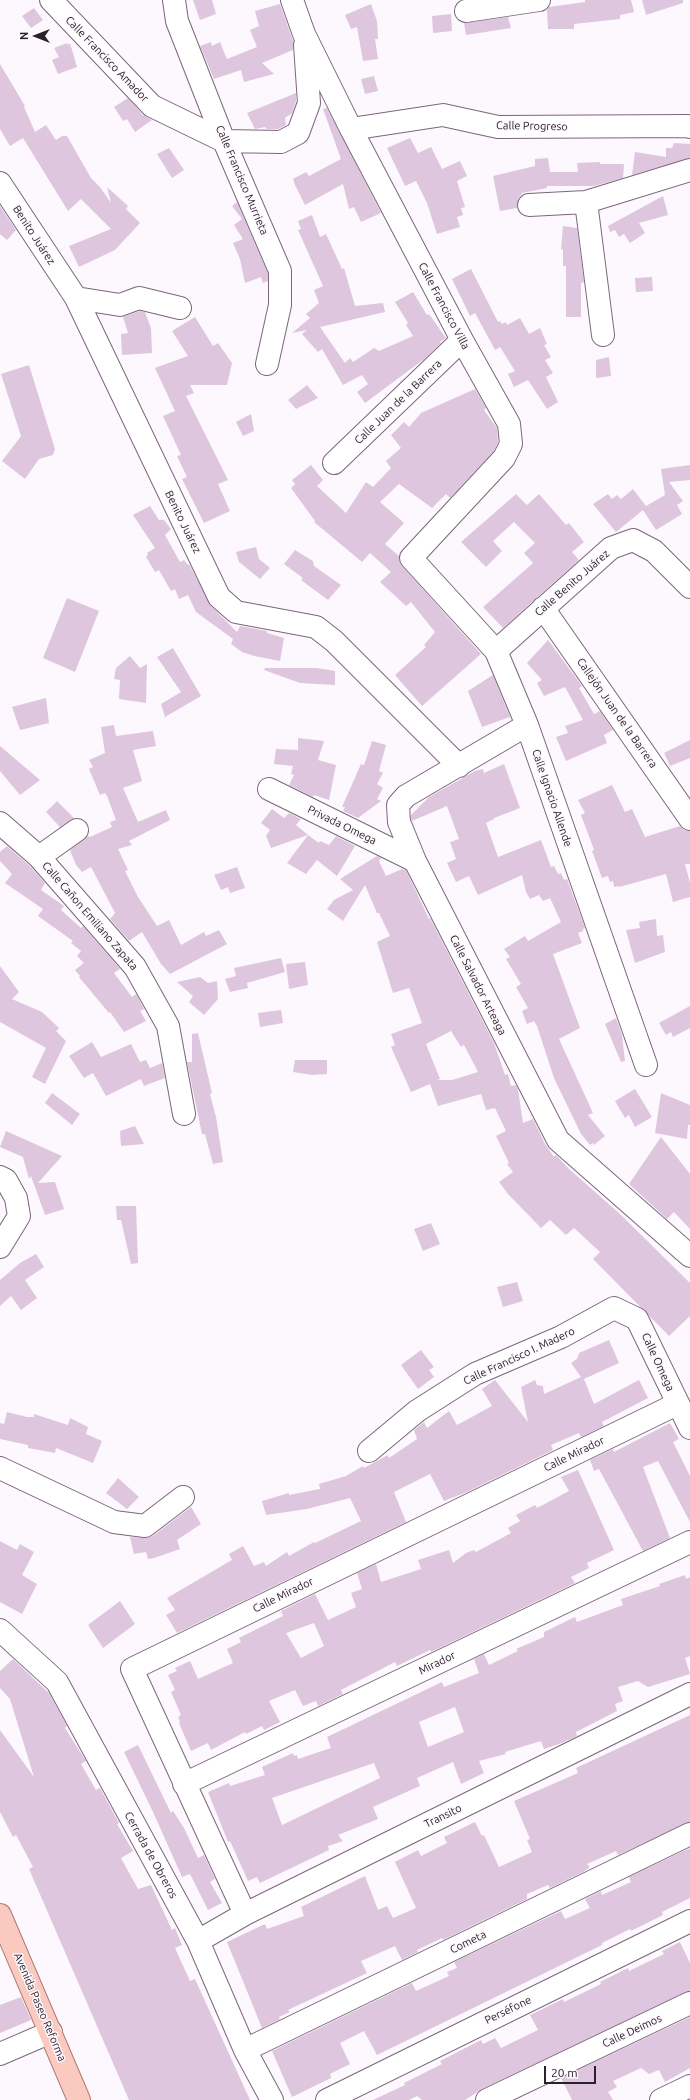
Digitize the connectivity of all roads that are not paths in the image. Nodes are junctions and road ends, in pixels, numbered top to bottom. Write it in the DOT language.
graph roads {
  1 [pos="51,0"];
  2 [pos="174,0"];
  3 [pos="292,0"];
  4 [pos="539,0"];
  5 [pos="466,11"];
  6 [pos="304,34"];
  7 [pos="690,127"];
  8 [pos="351,129"];
  9 [pos="224,141"];
  10 [pos="690,170"];
  11 [pos="0,183"];
  12 [pos="586,202"];
  13 [pos="529,205"];
  14 [pos="76,298"];
  15 [pos="180,308"];
  16 [pos="603,335"];
  17 [pos="462,340"];
  18 [pos="267,364"];
  19 [pos="334,463"];
  20 [pos="411,558"];
  21 [pos="690,587"];
  22 [pos="543,608"];
  23 [pos="496,651"];
  24 [pos="527,725"];
  25 [pos="459,766"];
  26 [pos="269,789"];
  27 [pos="690,819"];
  28 [pos="0,824"];
  29 [pos="77,830"];
  30 [pos="39,856"];
  31 [pos="414,861"];
  32 [pos="646,1065"];
  33 [pos="184,1114"];
  34 [pos="0,1177"];
  35 [pos="0,1247"];
  36 [pos="690,1256"];
  37 [pos="614,1308"];
  38 [pos="677,1404"];
  39 [pos="690,1428"];
  40 [pos="369,1451"];
  41 [pos="0,1468"];
  42 [pos="183,1497"];
  43 [pos="690,1542"];
  44 [pos="0,1630"];
  45 [pos="690,1694"];
  46 [pos="184,1784"];
  47 [pos="690,1834"];
  48 [pos="245,1914"];
  49 [pos="0,1915"];
  50 [pos="690,1921"];
  51 [pos="198,1942"];
  52 [pos="690,2003"];
  53 [pos="51,2032"];
  54 [pos="245,2050"];
  55 [pos="0,2054"];
  56 [pos="690,2086"];
  57 [pos="79,2100"];
  58 [pos="272,2100"];
  59 [pos="327,2100"];
  60 [pos="487,2100"];
  61 [pos="661,2100"];
  1 -- 9 [label="street, Calle Francisco Amador"];
  2 -- 9 [label="street, Calle Francisco Murrieta"];
  3 -- 6 [label="street"];
  4 -- 5 [label="street"];
  6 -- 8 [label="street, Calle Francisco Villa"];
  6 -- 9 [label="street, Calle Francisco Amador"];
  7 -- 8 [label="street, Calle Progreso"];
  8 -- 17 [label="street, Calle Francisco Villa"];
  9 -- 18 [label="street, Calle Francisco Murrieta"];
  10 -- 12 [label="street"];
  11 -- 14 [label="street, Benito Juárez"];
  12 -- 13 [label="street"];
  12 -- 16 [label="street"];
  14 -- 15 [label="street"];
  14 -- 25 [label="street, Benito Juárez"];
  17 -- 19 [label="street, Calle Juan de la Barrera"];
  17 -- 20 [label="street, Calle Francisco Villa"];
  20 -- 23 [label="street, Calle Ignacio Allende"];
  21 -- 22 [label="street, Calle Benito Juárez"];
  22 -- 23 [label="street, Calle Benito Juárez"];
  22 -- 27 [label="street, Callejón Juan de la Barrera"];
  23 -- 24 [label="street, Calle Ignacio Allende"];
  24 -- 25 [label="street, Calle Salvador Arteaga"];
  24 -- 32 [label="street, Calle Ignacio Allende"];
  25 -- 31 [label="street, Calle Salvador Arteaga"];
  26 -- 31 [label="street, Privada Omega"];
  28 -- 30 [label="street, Calle Cañon Emiliano Zapata"];
  29 -- 30 [label="street"];
  30 -- 33 [label="street, Calle Cañon Emiliano Zapata"];
  31 -- 36 [label="street, Calle Salvador Arteaga"];
  34 -- 35 [label="street"];
  37 -- 38 [label="street, Calle Omega"];
  37 -- 40 [label="street, Calle Francisco I. Madero"];
  38 -- 39 [label="street, Calle Omega"];
  38 -- 46 [label="street, Calle Mirador"];
  41 -- 42 [label="street"];
  43 -- 46 [label="street, Mirador"];
  44 -- 51 [label="street, Cerrada de Obreros"];
  45 -- 48 [label="street, Transito"];
  46 -- 48 [label="street, Calle Mirador"];
  47 -- 54 [label="street, Cometa"];
  48 -- 51 [label="street, Transito"];
  49 -- 53 [label="main road, Avenida Paseo Reforma"];
  50 -- 59 [label="street, Perséfone"];
  51 -- 54 [label="street, Cerrada de Obreros"];
  52 -- 60 [label="street, Calle Deimos"];
  53 -- 55 [label="street"];
  53 -- 57 [label="main road, Avenida Paseo Reforma"];
  54 -- 58 [label="street, Cerrada de Obreros"];
  56 -- 61 [label="street"];
}
